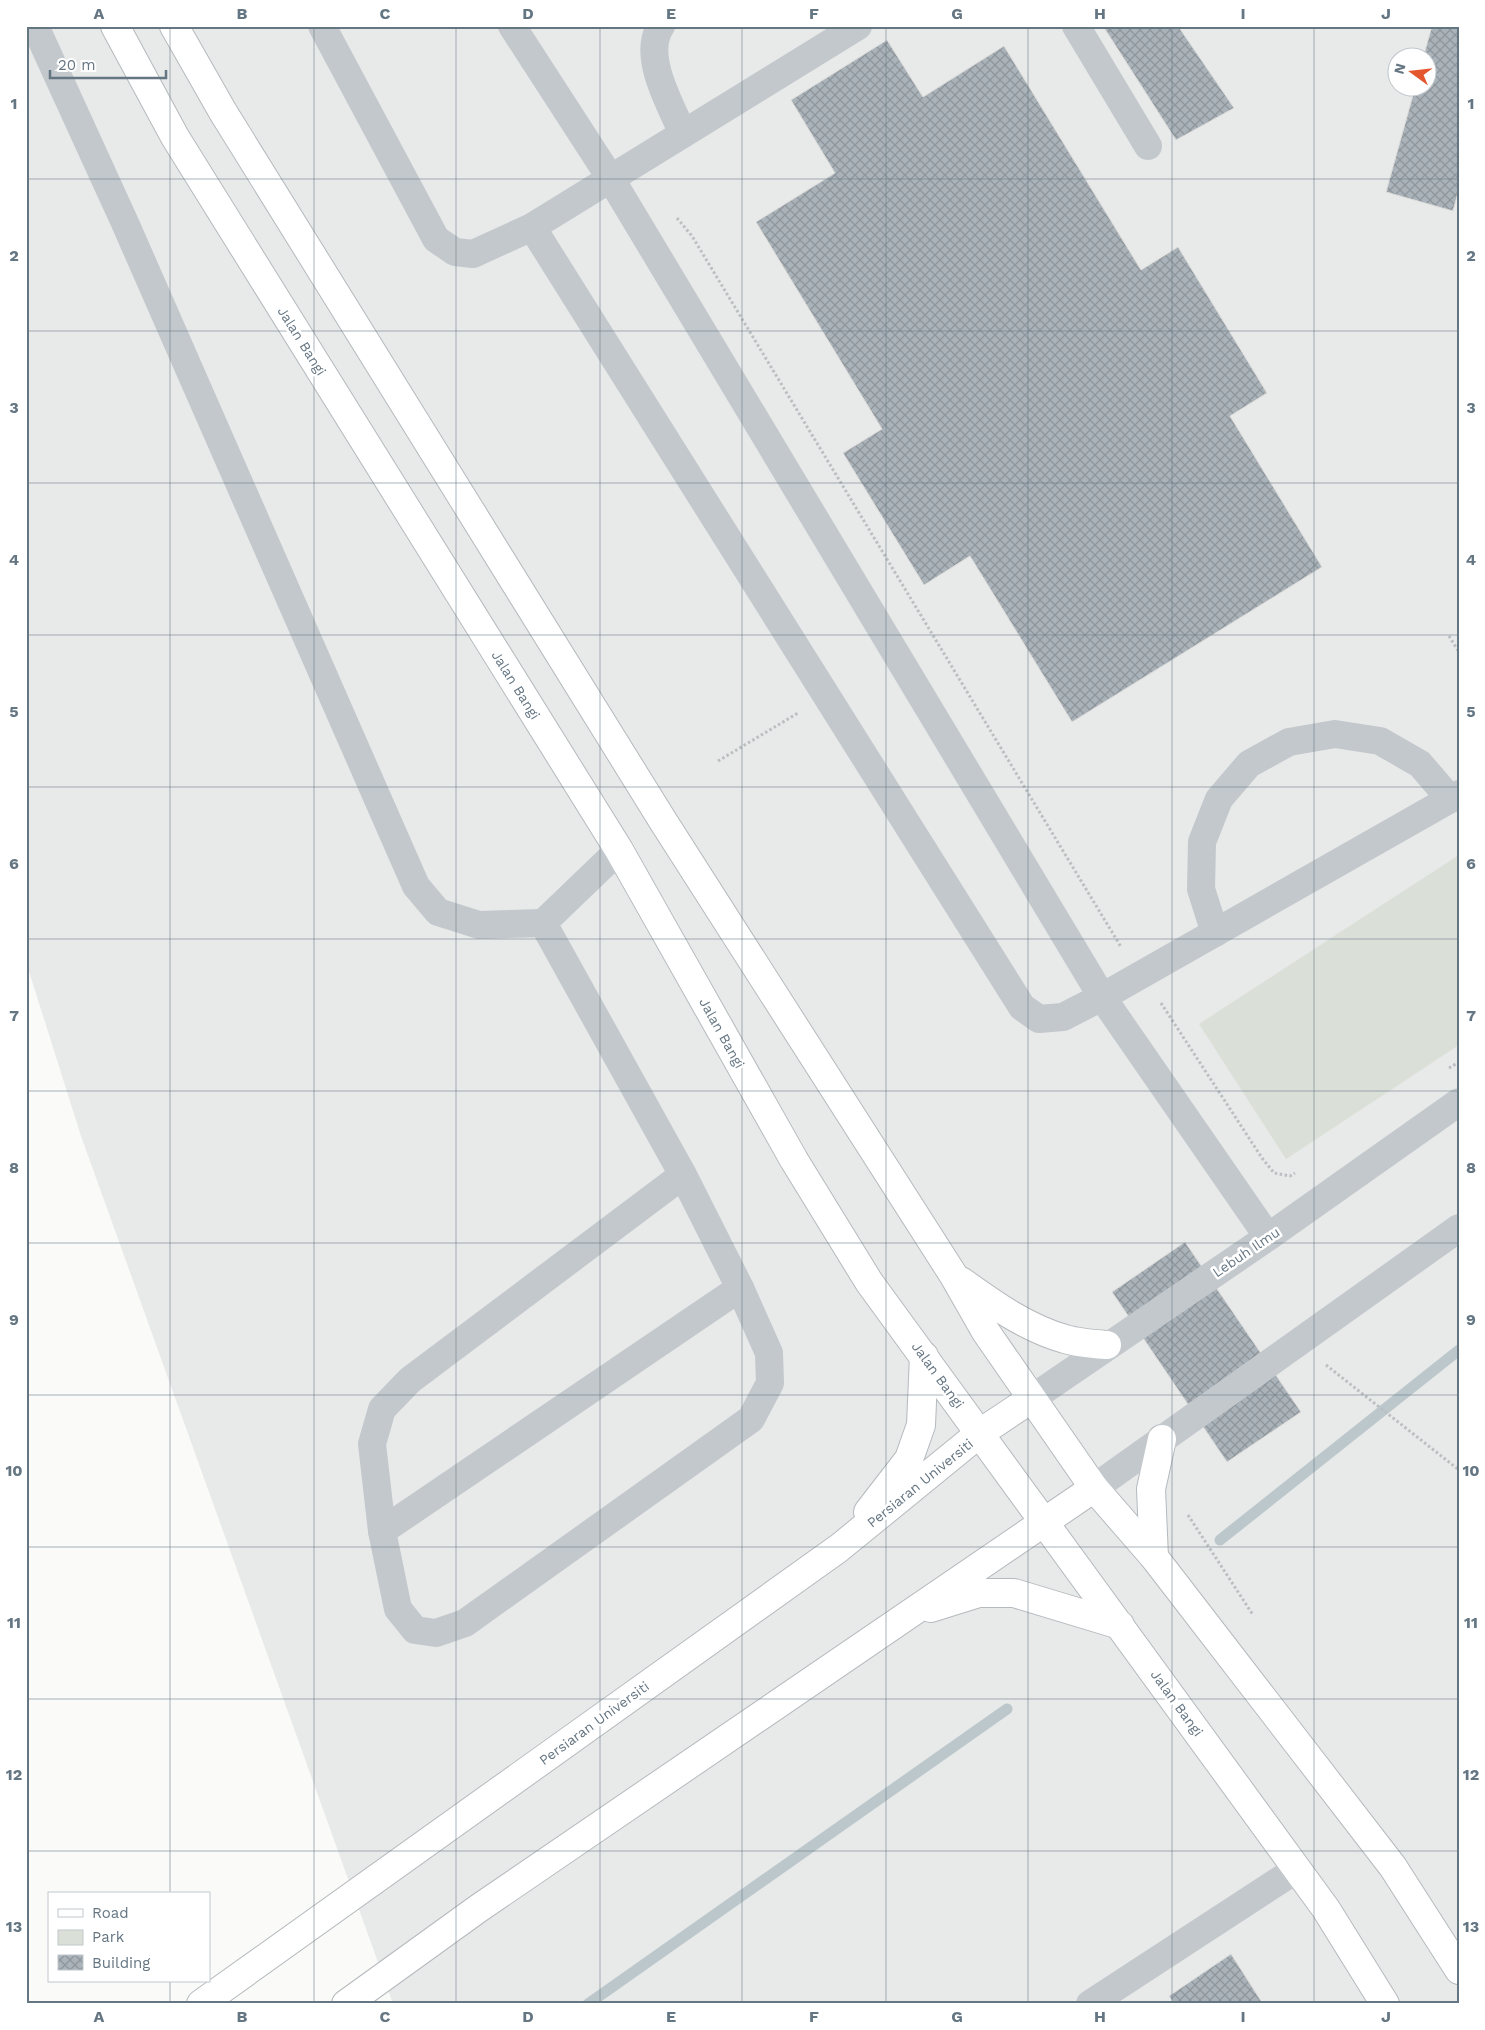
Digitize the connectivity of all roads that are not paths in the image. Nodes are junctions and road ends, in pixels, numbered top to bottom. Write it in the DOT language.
graph roads {
  1 [pos="35,26"];
  2 [pos="115,26"];
  3 [pos="174,26"];
  4 [pos="322,26"];
  5 [pos="512,26"];
  6 [pos="858,26"];
  7 [pos="1076,26"];
  8 [pos="659,27"];
  9 [pos="683,134"];
  10 [pos="1148,146"];
  11 [pos="611,179"];
  12 [pos="532,227"];
  13 [pos="1454,796"];
  14 [pos="619,850"];
  15 [pos="543,923"];
  16 [pos="1215,933"];
  17 [pos="1102,997"];
  18 [pos="1459,1102"];
  19 [pos="683,1175"];
  20 [pos="1459,1228"];
  21 [pos="1268,1237"];
  22 [pos="954,1276"];
  23 [pos="740,1288"];
  24 [pos="1107,1345"];
  25 [pos="924,1356"];
  26 [pos="1031,1399"];
  27 [pos="980,1433"];
  28 [pos="1162,1439"];
  29 [pos="1094,1488"];
  30 [pos="1044,1520"];
  31 [pos="382,1531"];
  32 [pos="839,1548"];
  33 [pos="1154,1557"];
  34 [pos="903,1616"];
  35 [pos="1120,1625"];
  36 [pos="1297,1869"];
  37 [pos="1459,1970"];
  38 [pos="1126,1994"];
  39 [pos="201,2004"];
  40 [pos="346,2004"];
  41 [pos="1090,2004"];
  42 [pos="1385,2004"];
  1 -- 15 [label="street"];
  2 -- 14 [label="main road, Jalan Bangi"];
  3 -- 22 [label="main road"];
  4 -- 12 [label="street"];
  5 -- 11 [label="street"];
  6 -- 9 [label="street"];
  7 -- 10 [label="street"];
  8 -- 9 [label="street"];
  9 -- 11 [label="street"];
  11 -- 12 [label="street"];
  11 -- 17 [label="street"];
  12 -- 17 [label="street"];
  13 -- 16 [label="street"];
  13 -- 16 [label="street"];
  14 -- 15 [label="street"];
  14 -- 25 [label="main road, Jalan Bangi"];
  15 -- 19 [label="street"];
  16 -- 17 [label="street"];
  17 -- 21 [label="street"];
  18 -- 21 [label="street, Lebuh Ilmu"];
  19 -- 23 [label="street"];
  19 -- 31 [label="street"];
  20 -- 28 [label="street"];
  21 -- 24 [label="street, Lebuh Ilmu"];
  22 -- 24 [label="main road"];
  22 -- 26 [label="main road"];
  23 -- 31 [label="street"];
  23 -- 31 [label="street"];
  24 -- 26 [label="street, Lebuh Ilmu"];
  25 -- 27 [label="main road, Jalan Bangi"];
  25 -- 32 [label="main road"];
  26 -- 27 [label="main road, Persiaran Universiti"];
  26 -- 29 [label="main road"];
  27 -- 30 [label="main road, Jalan Bangi"];
  27 -- 32 [label="main road, Persiaran Universiti"];
  28 -- 29 [label="street"];
  28 -- 33 [label="main road"];
  29 -- 30 [label="main road"];
  29 -- 33 [label="main road"];
  30 -- 34 [label="main road"];
  30 -- 35 [label="main road, Jalan Bangi"];
  32 -- 39 [label="main road, Persiaran Universiti"];
  33 -- 37 [label="main road"];
  34 -- 35 [label="main road"];
  34 -- 40 [label="main road"];
  35 -- 36 [label="main road, Jalan Bangi"];
  36 -- 38 [label="street"];
  36 -- 42 [label="main road, Jalan Bangi"];
  38 -- 41 [label="street"];
}
